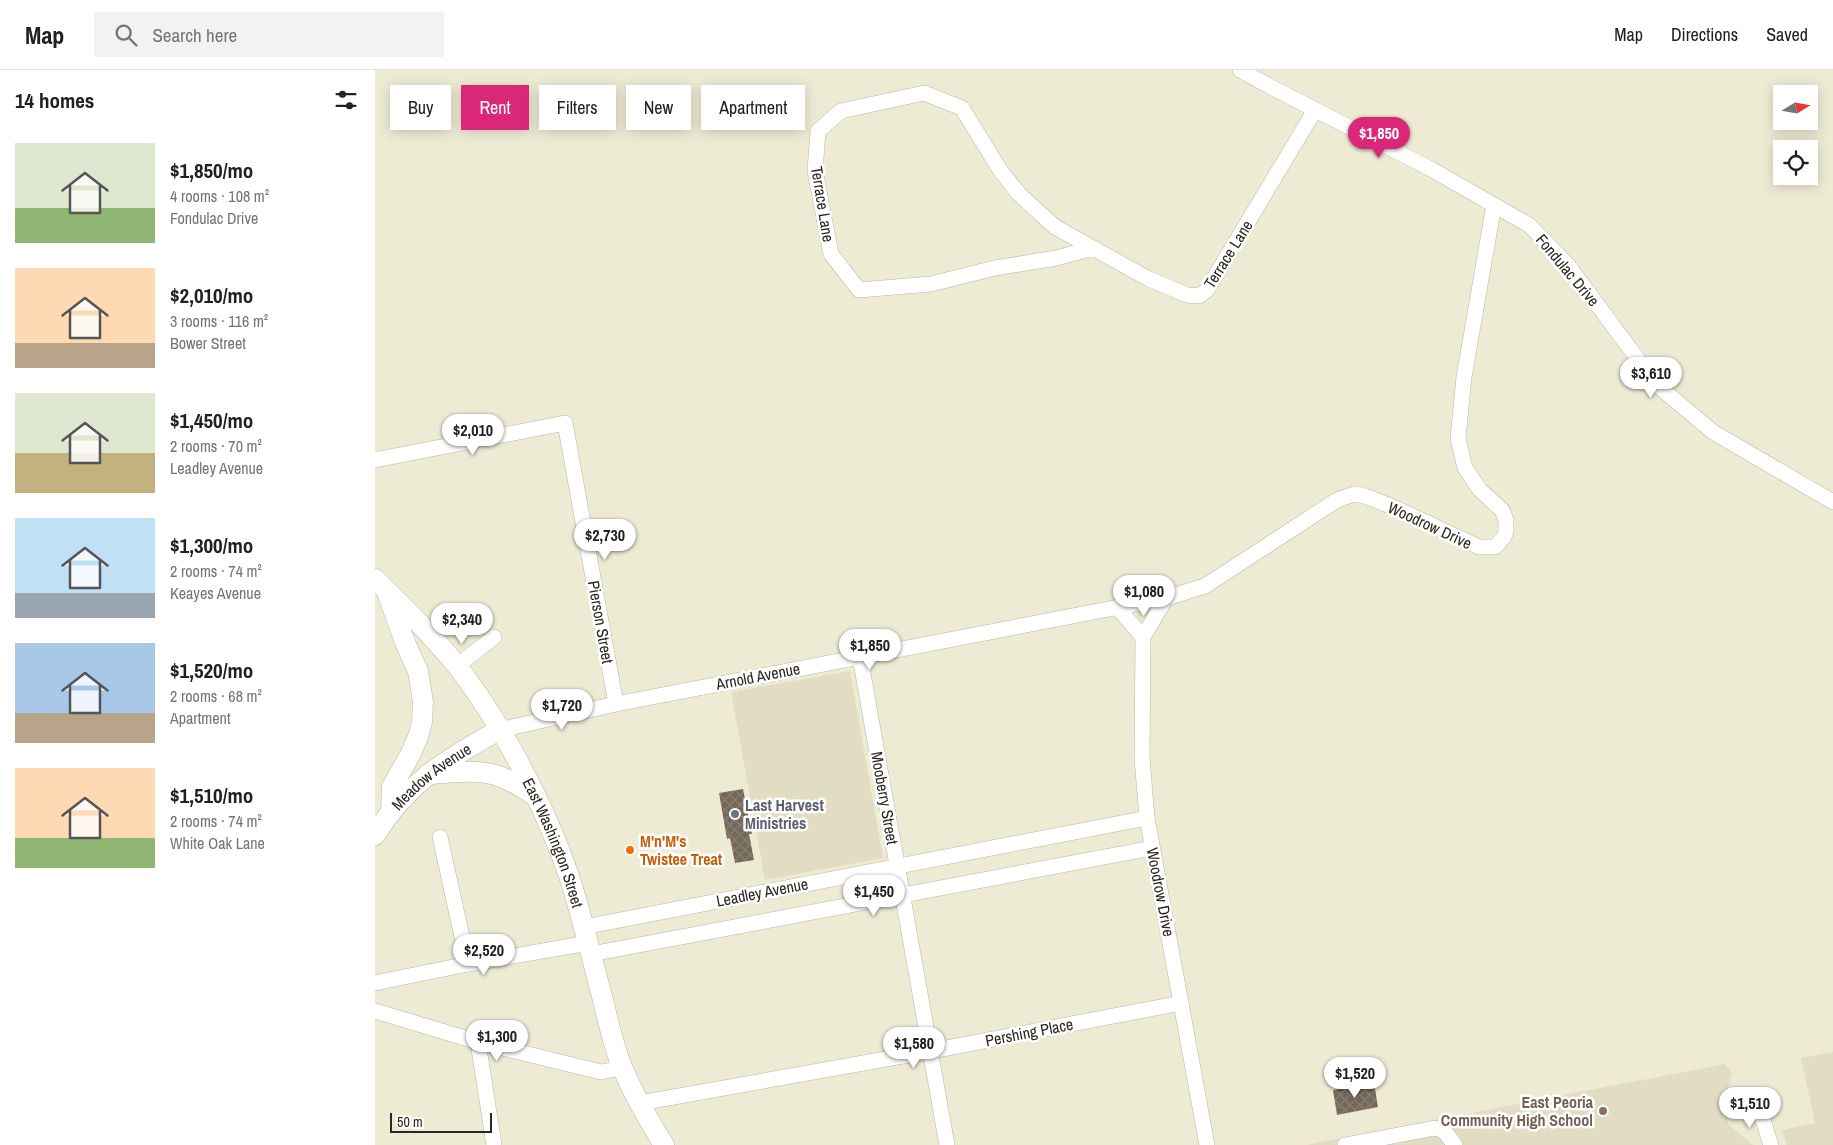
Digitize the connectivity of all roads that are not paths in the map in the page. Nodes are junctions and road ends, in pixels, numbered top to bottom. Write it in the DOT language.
graph roads {
  1 [pos="1240,70"];
  2 [pos="1315,110"];
  3 [pos="1494,205"];
  4 [pos="1094,248"];
  5 [pos="375,460"];
  6 [pos="1833,502"];
  7 [pos="381,585"];
  8 [pos="1166,598"];
  9 [pos="1117,607"];
  10 [pos="494,637"];
  11 [pos="1143,637"];
  12 [pos="861,657"];
  13 [pos="457,666"];
  14 [pos="616,704"];
  15 [pos="499,730"];
  16 [pos="428,774"];
  17 [pos="537,797"];
  18 [pos="391,812"];
  19 [pos="1147,818"];
  20 [pos="375,835"];
  21 [pos="440,837"];
  22 [pos="1152,848"];
  23 [pos="897,865"];
  24 [pos="903,896"];
  25 [pos="588,941"];
  26 [pos="467,964"];
  27 [pos="375,984"];
  28 [pos="1181,1003"];
  29 [pos="375,1011"];
  30 [pos="477,1042"];
  31 [pos="931,1051"];
  32 [pos="622,1068"];
  33 [pos="640,1103"];
  34 [pos="1758,1104"];
  35 [pos="494,1145"];
  36 [pos="664,1145"];
  37 [pos="947,1145"];
  38 [pos="1207,1145"];
  39 [pos="1345,1145"];
  40 [pos="1455,1145"];
  41 [pos="1771,1145"];
  1 -- 2 [label="street, Fondulac Drive"];
  2 -- 3 [label="street, Fondulac Drive"];
  2 -- 4 [label="street, Terrace Lane"];
  3 -- 6 [label="street, Fondulac Drive"];
  3 -- 8 [label="street, Woodrow Drive"];
  4 -- 4 [label="street, Terrace Lane"];
  5 -- 14 [label="street, Pierson Street"];
  7 -- 13 [label="main road, East Washington Street"];
  7 -- 18 [label="main road"];
  8 -- 9 [label="street, Arnold Avenue"];
  8 -- 11 [label="street"];
  9 -- 11 [label="street"];
  9 -- 12 [label="street, Arnold Avenue"];
  10 -- 13 [label="street"];
  11 -- 19 [label="street, Woodrow Drive"];
  12 -- 14 [label="street, Arnold Avenue"];
  12 -- 23 [label="street, Mooberry Street"];
  13 -- 15 [label="main road, East Washington Street"];
  14 -- 15 [label="street, Arnold Avenue"];
  15 -- 16 [label="main road, Meadow Avenue"];
  15 -- 17 [label="main road, East Washington Street"];
  16 -- 17 [label="main road"];
  16 -- 18 [label="main road, Meadow Avenue"];
  17 -- 25 [label="main road, East Washington Street"];
  18 -- 20 [label="main road, Meadow Avenue"];
  19 -- 22 [label="street, Woodrow Drive"];
  19 -- 23 [label="street, Leadley Avenue"];
  21 -- 26 [label="street"];
  22 -- 24 [label="street, Leadley Avenue"];
  22 -- 28 [label="street, Woodrow Drive"];
  23 -- 24 [label="street, Mooberry Street"];
  23 -- 25 [label="street, Leadley Avenue"];
  24 -- 25 [label="street, Leadley Avenue"];
  24 -- 31 [label="street, Mooberry Street"];
  25 -- 26 [label="street, Leadley Avenue"];
  25 -- 32 [label="main road, East Washington Street"];
  26 -- 27 [label="street, Leadley Avenue"];
  28 -- 31 [label="street, Pershing Place"];
  28 -- 38 [label="street, Woodrow Drive"];
  29 -- 30 [label="street"];
  30 -- 32 [label="street"];
  30 -- 35 [label="street"];
  31 -- 33 [label="street, Pershing Place"];
  31 -- 37 [label="street, Mooberry Street"];
  32 -- 33 [label="main road, East Washington Street"];
  33 -- 36 [label="main road, East Washington Street"];
  34 -- 41 [label="street"];
  39 -- 40 [label="street"];
}
